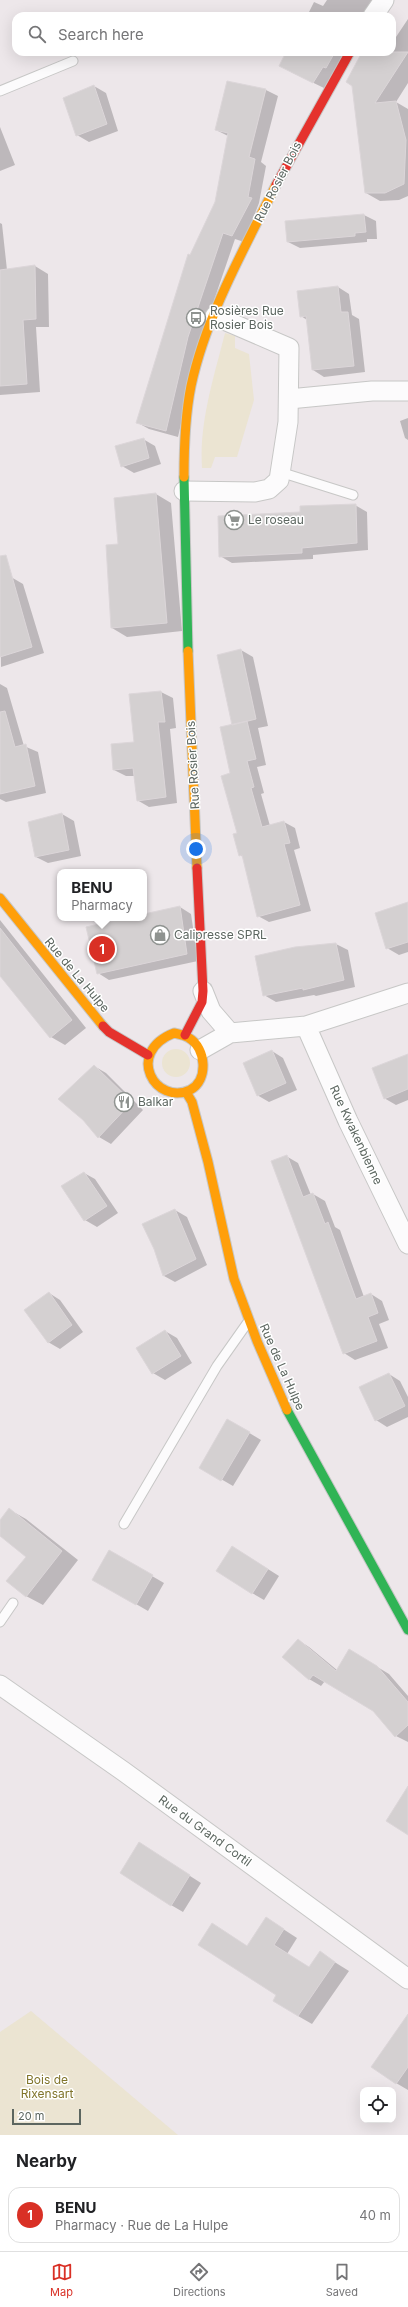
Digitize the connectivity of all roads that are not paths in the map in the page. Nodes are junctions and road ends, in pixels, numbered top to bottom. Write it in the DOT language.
graph roads {
  1 [pos="384,0"];
  2 [pos="376,12"];
  3 [pos="348,56"];
  4 [pos="73,61"];
  5 [pos="0,91"];
  6 [pos="215,316"];
  7 [pos="408,391"];
  8 [pos="289,399"];
  9 [pos="280,472"];
  10 [pos="184,491"];
  11 [pos="353,495"];
  12 [pos="0,898"];
  13 [pos="203,991"];
  14 [pos="408,993"];
  15 [pos="306,1026"];
  16 [pos="230,1033"];
  17 [pos="186,1034"];
  18 [pos="200,1050"];
  19 [pos="148,1055"];
  20 [pos="186,1092"];
  21 [pos="408,1244"];
  22 [pos="249,1320"];
  23 [pos="124,1524"];
  24 [pos="13,1603"];
  25 [pos="0,1622"];
  26 [pos="408,1630"];
  27 [pos="0,1685"];
  28 [pos="408,1979"];
  1 -- 2 [label="street"];
  3 -- 6 [label="street, Rue Rosier Bois"];
  4 -- 5 [label="lane"];
  6 -- 8 [label="street"];
  6 -- 10 [label="street, Rue Rosier Bois"];
  7 -- 8 [label="street"];
  8 -- 9 [label="street"];
  9 -- 10 [label="street"];
  9 -- 11 [label="lane"];
  10 -- 13 [label="street, Rue Rosier Bois"];
  12 -- 19 [label="street, Rue de La Hulpe"];
  13 -- 16 [label="street"];
  13 -- 17 [label="street, Rue Rosier Bois"];
  14 -- 15 [label="street"];
  15 -- 16 [label="street"];
  15 -- 21 [label="street, Rue Kwakenbienne"];
  16 -- 18 [label="street"];
  17 -- 18 [label="street"];
  17 -- 19 [label="street"];
  18 -- 20 [label="street"];
  19 -- 20 [label="street"];
  20 -- 22 [label="street, Rue de La Hulpe"];
  22 -- 23 [label="lane"];
  22 -- 26 [label="street, Rue de La Hulpe"];
  24 -- 25 [label="lane"];
  27 -- 28 [label="street, Rue du Grand Cortil"];
}
